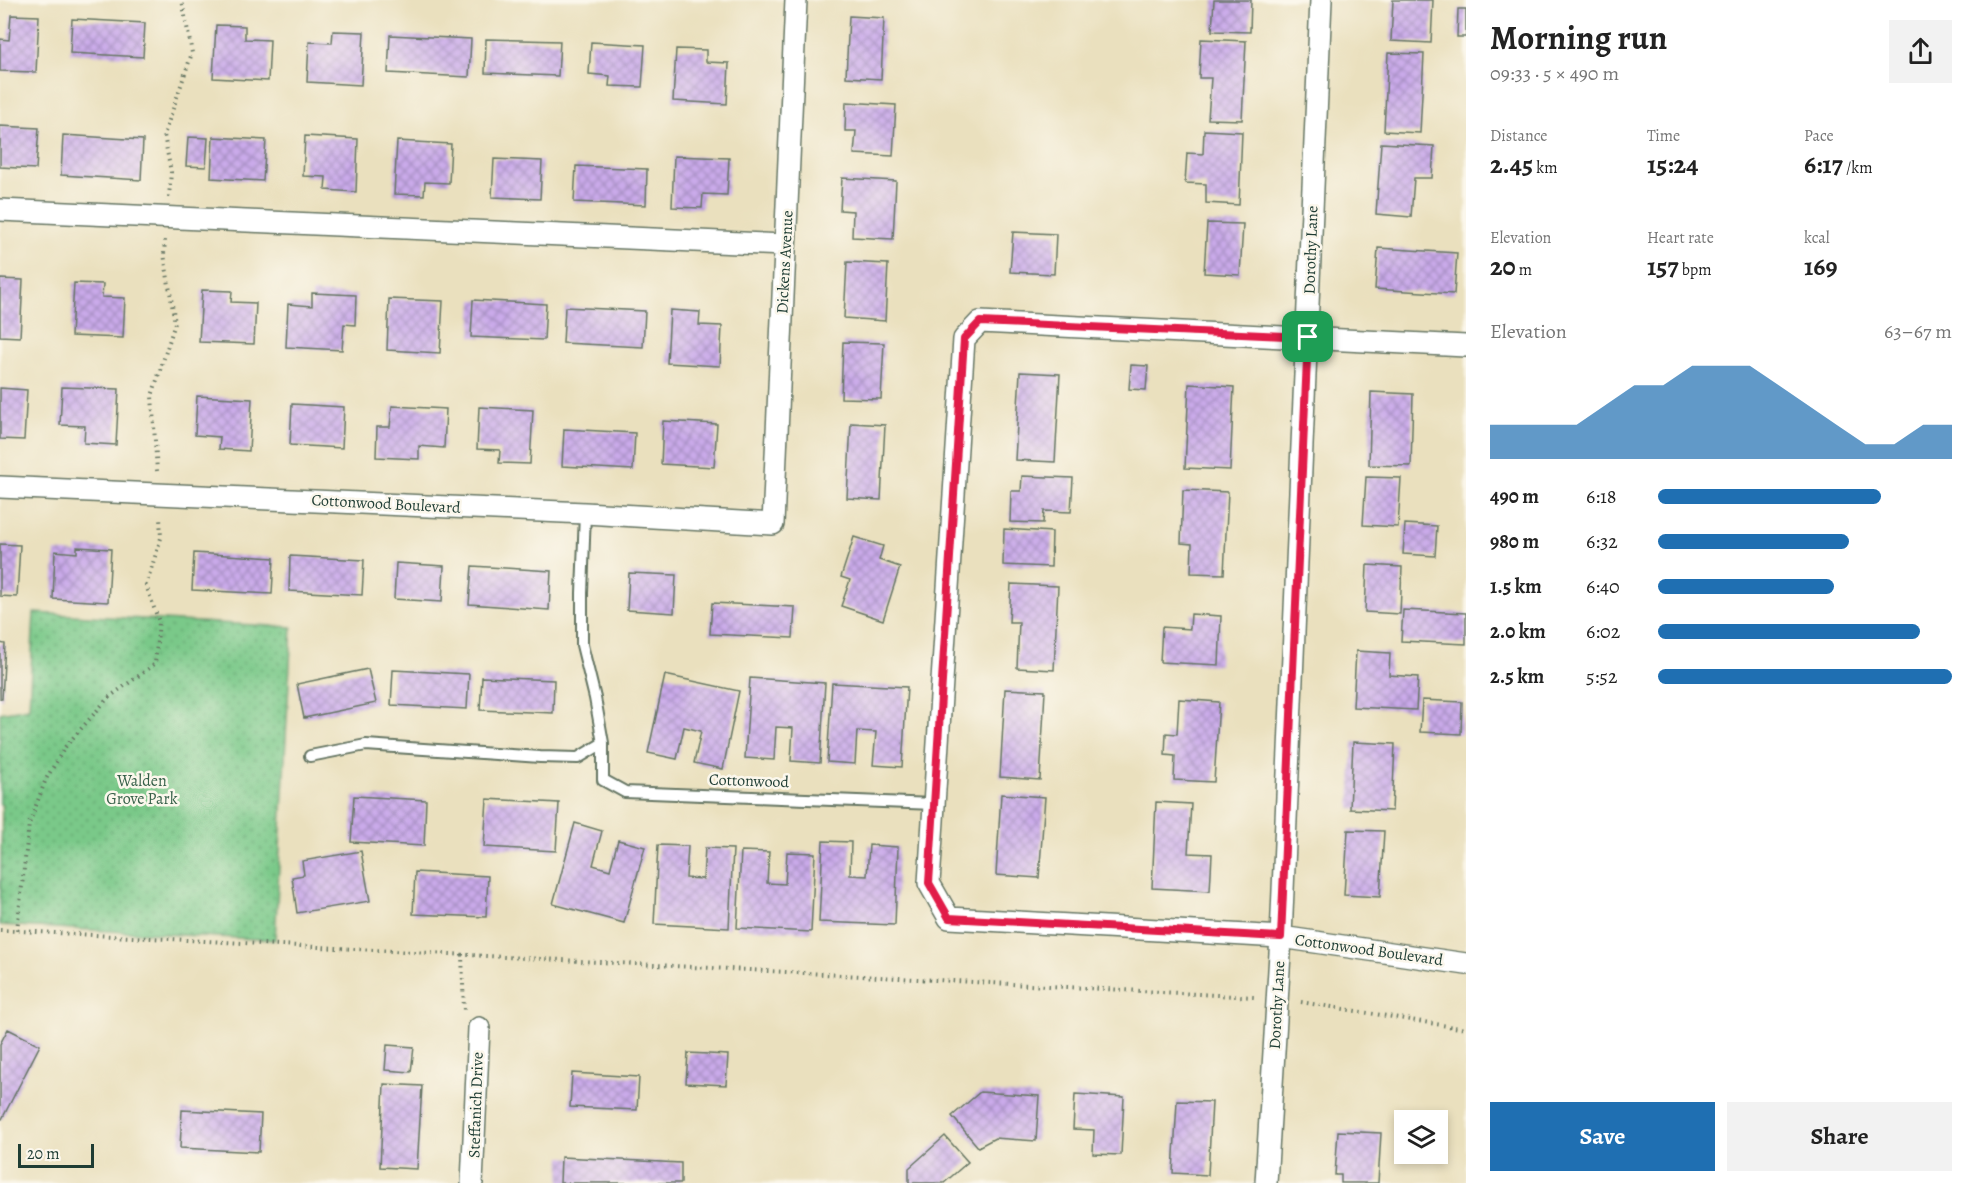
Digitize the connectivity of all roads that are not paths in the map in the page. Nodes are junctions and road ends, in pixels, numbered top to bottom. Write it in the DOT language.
graph roads {
  1 [pos="796,0"];
  2 [pos="1321,0"];
  3 [pos="0,210"];
  4 [pos="786,245"];
  5 [pos="1308,337"];
  6 [pos="1466,346"];
  7 [pos="0,487"];
  8 [pos="585,513"];
  9 [pos="773,524"];
  10 [pos="603,743"];
  11 [pos="310,756"];
  12 [pos="934,804"];
  13 [pos="1281,937"];
  14 [pos="1466,964"];
  15 [pos="479,1028"];
  16 [pos="472,1183"];
  17 [pos="1266,1183"];
  1 -- 4 [label="street, Dickens Avenue"];
  2 -- 5 [label="street, Dorothy Lane"];
  3 -- 4 [label="street"];
  4 -- 9 [label="street, Dickens Avenue"];
  5 -- 6 [label="street"];
  5 -- 12 [label="street"];
  5 -- 13 [label="street, Dorothy Lane"];
  7 -- 8 [label="street, Cottonwood Boulevard"];
  8 -- 9 [label="street, Cottonwood Boulevard"];
  8 -- 10 [label="lane, Cottonwood"];
  10 -- 11 [label="lane"];
  10 -- 12 [label="lane, Cottonwood"];
  12 -- 13 [label="street, Cottonwood Boulevard"];
  13 -- 14 [label="street, Cottonwood Boulevard"];
  13 -- 17 [label="street, Dorothy Lane"];
  15 -- 16 [label="street, Steffanich Drive"];
}
